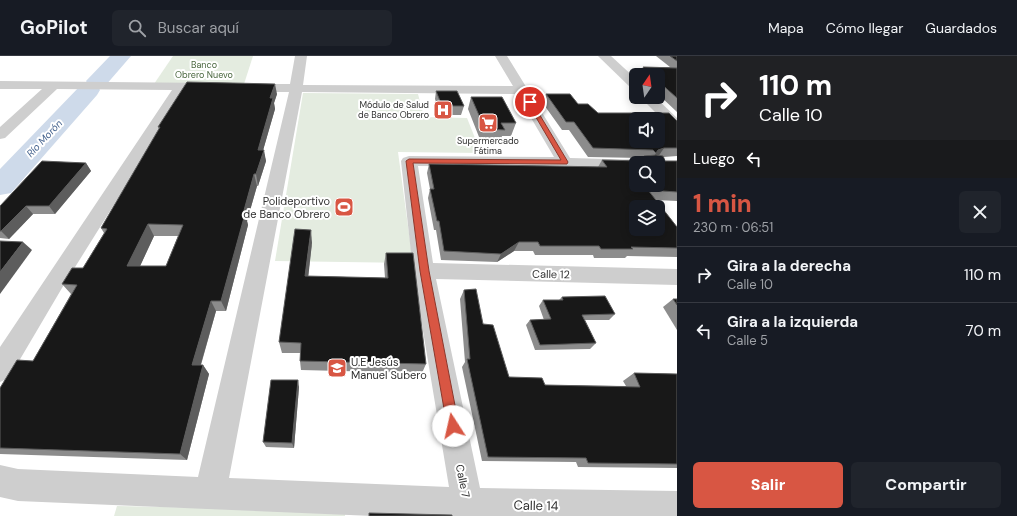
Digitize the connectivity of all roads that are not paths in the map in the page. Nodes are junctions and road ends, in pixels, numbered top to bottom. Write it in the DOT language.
graph roads {
  1 [pos="301,56"];
  2 [pos="501,56"];
  3 [pos="604,56"];
  4 [pos="629,79"];
  5 [pos="0,85"];
  6 [pos="54,85"];
  7 [pos="181,87"];
  8 [pos="296,88"];
  9 [pos="522,90"];
  10 [pos="654,104"];
  11 [pos="677,126"];
  12 [pos="0,135"];
  13 [pos="565,162"];
  14 [pos="629,163"];
  15 [pos="424,271"];
  16 [pos="677,277"];
  17 [pos="0,370"];
  18 [pos="0,481"];
  19 [pos="210,493"];
  20 [pos="677,507"];
  21 [pos="469,510"];
  1 -- 8 [label="street"];
  2 -- 9 [label="street"];
  3 -- 4 [label="street"];
  5 -- 6 [label="street"];
  6 -- 7 [label="street"];
  6 -- 12 [label="street"];
  7 -- 8 [label="street"];
  7 -- 17 [label="street"];
  8 -- 9 [label="street"];
  8 -- 19 [label="street"];
  9 -- 13 [label="street"];
  10 -- 11 [label="street"];
  13 -- 14 [label="street"];
  13 -- 15 [label="street, Calle 7"];
  15 -- 16 [label="street, Calle 12"];
  15 -- 21 [label="street, Calle 7"];
  18 -- 19 [label="street, Calle 14"];
  19 -- 21 [label="street, Calle 14"];
  20 -- 21 [label="street, Calle 14"];
}
